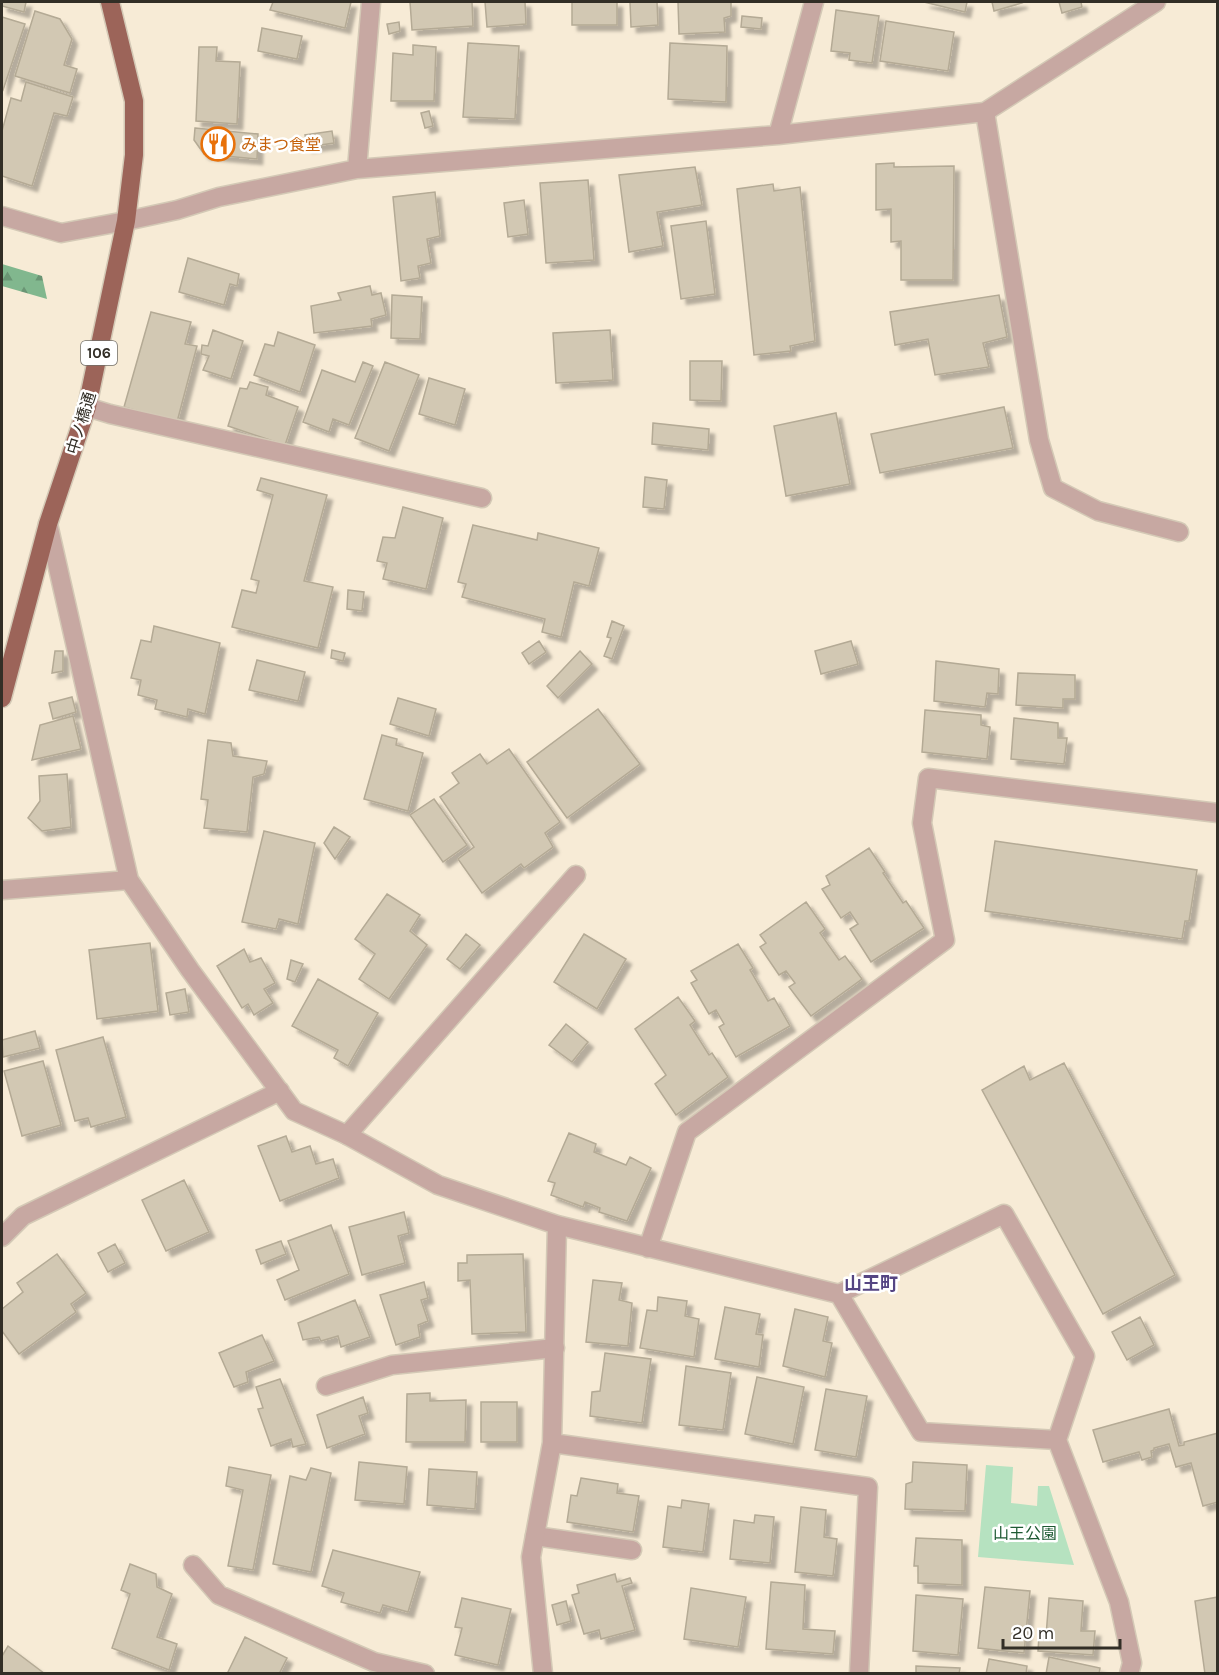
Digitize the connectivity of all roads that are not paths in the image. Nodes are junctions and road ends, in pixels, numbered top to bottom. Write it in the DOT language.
graph roads {
  1 [pos="110,2"];
  2 [pos="371,2"];
  3 [pos="814,2"];
  4 [pos="1156,2"];
  5 [pos="985,112"];
  6 [pos="778,135"];
  7 [pos="357,169"];
  8 [pos="2,216"];
  9 [pos="126,220"];
  10 [pos="87,407"];
  11 [pos="482,498"];
  12 [pos="48,524"];
  13 [pos="1179,532"];
  14 [pos="2,698"];
  15 [pos="1218,813"];
  16 [pos="576,874"];
  17 [pos="129,880"];
  18 [pos="2,890"];
  19 [pos="280,1091"];
  20 [pos="347,1135"];
  21 [pos="557,1225"];
  22 [pos="2,1237"];
  23 [pos="648,1248"];
  24 [pos="839,1294"];
  25 [pos="555,1348"];
  26 [pos="326,1386"];
  27 [pos="1057,1440"];
  28 [pos="552,1443"];
  29 [pos="535,1536"];
  30 [pos="632,1550"];
  31 [pos="193,1565"];
  32 [pos="425,1674"];
  33 [pos="543,1674"];
  34 [pos="859,1674"];
  35 [pos="1129,1674"];
  1 -- 9 [label="highway, 中ノ橋通 / 106"];
  2 -- 7 [label="street"];
  3 -- 6 [label="street"];
  4 -- 5 [label="street"];
  5 -- 6 [label="street"];
  5 -- 13 [label="street"];
  6 -- 7 [label="street"];
  7 -- 9 [label="street"];
  8 -- 9 [label="street"];
  9 -- 10 [label="highway, 中ノ橋通 / 106"];
  10 -- 11 [label="street"];
  10 -- 12 [label="highway, 中ノ橋通 / 106"];
  12 -- 14 [label="highway, 中ノ橋通 / 106"];
  12 -- 17 [label="street"];
  15 -- 23 [label="street"];
  16 -- 20 [label="street"];
  17 -- 18 [label="street"];
  17 -- 19 [label="street"];
  19 -- 20 [label="street"];
  19 -- 22 [label="street"];
  20 -- 21 [label="street"];
  21 -- 23 [label="street"];
  21 -- 25 [label="street"];
  23 -- 24 [label="street"];
  24 -- 27 [label="street"];
  24 -- 27 [label="street"];
  25 -- 26 [label="street"];
  25 -- 28 [label="street"];
  27 -- 35 [label="street"];
  28 -- 29 [label="street"];
  28 -- 34 [label="street"];
  29 -- 30 [label="street"];
  29 -- 33 [label="street"];
  31 -- 32 [label="street"];
}
